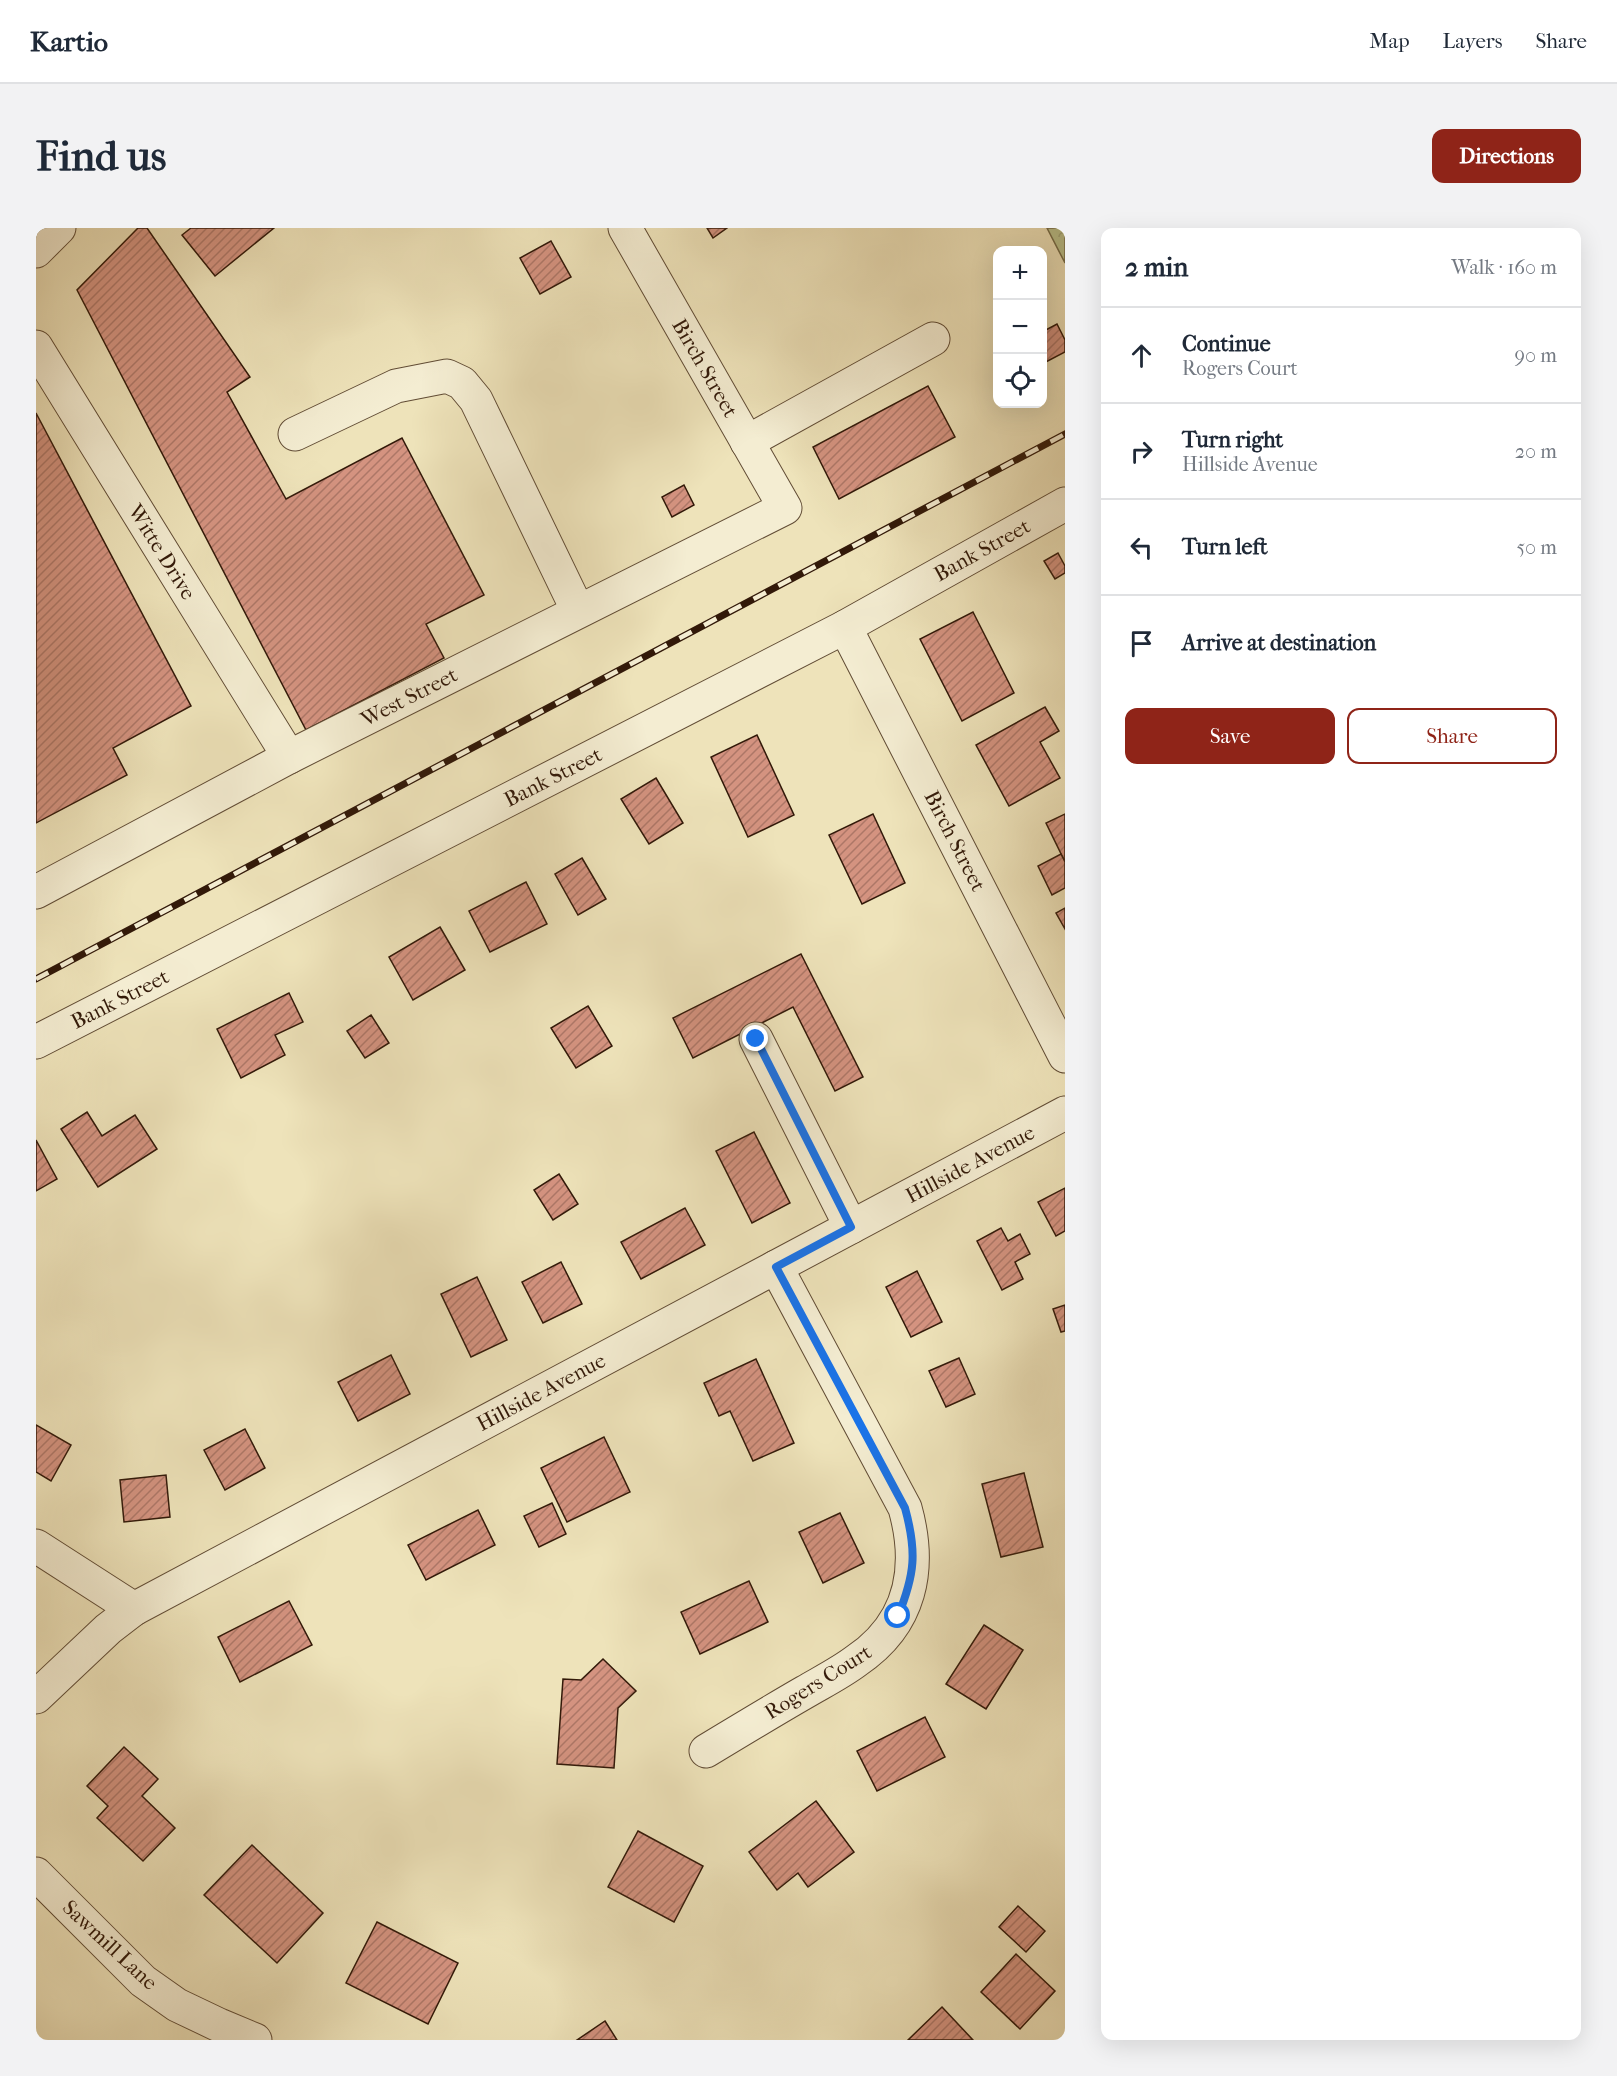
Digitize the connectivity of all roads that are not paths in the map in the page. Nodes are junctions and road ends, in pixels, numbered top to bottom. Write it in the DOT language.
graph roads {
  1 [pos="59,228"];
  2 [pos="625,228"];
  3 [pos="36,250"];
  4 [pos="933,339"];
  5 [pos="36,347"];
  6 [pos="295,434"];
  7 [pos="747,442"];
  8 [pos="1065,504"];
  9 [pos="785,508"];
  10 [pos="578,611"];
  11 [pos="845,627"];
  12 [pos="289,757"];
  13 [pos="36,892"];
  14 [pos="756,1039"];
  15 [pos="36,1042"];
  16 [pos="1065,1056"];
  17 [pos="1065,1113"];
  18 [pos="851,1227"];
  19 [pos="776,1267"];
  20 [pos="36,1546"];
  21 [pos="134,1609"];
  22 [pos="36,1697"];
  23 [pos="706,1750"];
  24 [pos="36,1874"];
  25 [pos="255,2040"];
  1 -- 3 [label="street"];
  2 -- 7 [label="street, Birch Street"];
  4 -- 7 [label="street"];
  5 -- 12 [label="street, Witte Drive"];
  6 -- 10 [label="street"];
  7 -- 9 [label="street, Birch Street"];
  8 -- 11 [label="street, Bank Street"];
  9 -- 10 [label="street, West Street"];
  10 -- 12 [label="street, West Street"];
  11 -- 15 [label="street, Bank Street"];
  11 -- 16 [label="street, Birch Street"];
  12 -- 13 [label="street, West Street"];
  14 -- 18 [label="street"];
  17 -- 18 [label="street, Hillside Avenue"];
  18 -- 19 [label="street, Hillside Avenue"];
  19 -- 21 [label="street, Hillside Avenue"];
  19 -- 23 [label="street, Rogers Court"];
  20 -- 21 [label="street"];
  21 -- 22 [label="street, Hillside Avenue"];
  24 -- 25 [label="street, Sawmill Lane"];
}
